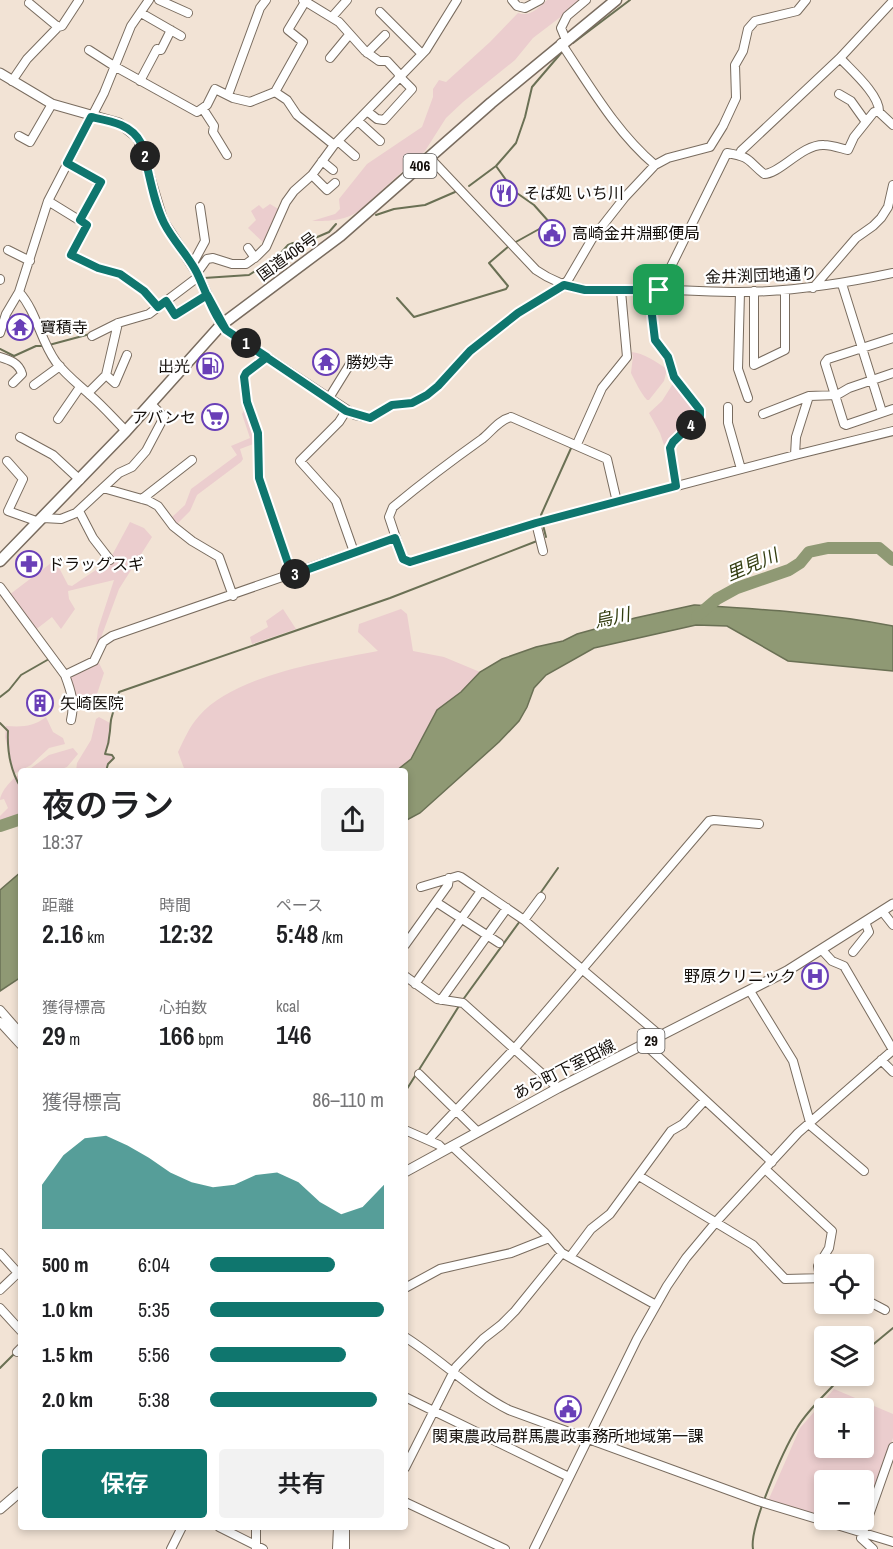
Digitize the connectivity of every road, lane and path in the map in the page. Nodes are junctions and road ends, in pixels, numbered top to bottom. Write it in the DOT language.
graph roads {
  1 [pos="79,0"];
  2 [pos="148,0"];
  3 [pos="159,0"];
  4 [pos="266,0"];
  5 [pos="347,0"];
  6 [pos="457,0"];
  7 [pos="512,0"];
  8 [pos="540,0"];
  9 [pos="586,0"];
  10 [pos="616,0"];
  11 [pos="806,0"];
  12 [pos="893,1"];
  13 [pos="308,2"];
  14 [pos="29,3"];
  15 [pos="380,12"];
  16 [pos="141,13"];
  17 [pos="188,14"];
  18 [pos="332,17"];
  19 [pos="58,27"];
  20 [pos="171,30"];
  21 [pos="349,35"];
  22 [pos="386,35"];
  23 [pos="181,36"];
  24 [pos="564,41"];
  25 [pos="89,50"];
  26 [pos="368,53"];
  27 [pos="422,54"];
  28 [pos="330,58"];
  29 [pos="840,58"];
  30 [pos="114,66"];
  31 [pos="0,73"];
  32 [pos="400,76"];
  33 [pos="12,81"];
  34 [pos="140,81"];
  35 [pos="275,92"];
  36 [pos="838,94"];
  37 [pos="228,95"];
  38 [pos="52,104"];
  39 [pos="203,109"];
  40 [pos="368,111"];
  41 [pos="879,112"];
  42 [pos="91,117"];
  43 [pos="358,121"];
  44 [pos="866,122"];
  45 [pos="893,125"];
  46 [pos="19,136"];
  47 [pos="380,141"];
  48 [pos="337,143"];
  49 [pos="227,155"];
  50 [pos="739,155"];
  51 [pos="356,156"];
  52 [pos="429,157"];
  53 [pos="322,161"];
  54 [pos="67,163"];
  55 [pos="655,165"];
  56 [pos="333,170"];
  57 [pos="312,175"];
  58 [pos="335,183"];
  59 [pos="893,185"];
  60 [pos="48,201"];
  61 [pos="200,207"];
  62 [pos="80,220"];
  63 [pos="248,248"];
  64 [pos="8,250"];
  65 [pos="255,258"];
  66 [pos="30,261"];
  67 [pos="196,272"];
  68 [pos="893,273"];
  69 [pos="842,284"];
  70 [pos="564,285"];
  71 [pos="813,288"];
  72 [pos="659,290"];
  73 [pos="785,290"];
  74 [pos="621,291"];
  75 [pos="754,291"];
  76 [pos="19,292"];
  77 [pos="740,292"];
  78 [pos="207,295"];
  79 [pos="166,301"];
  80 [pos="158,307"];
  81 [pos="3,312"];
  82 [pos="118,324"];
  83 [pos="221,325"];
  84 [pos="0,333"];
  85 [pos="92,336"];
  86 [pos="893,338"];
  87 [pos="862,348"];
  88 [pos="127,355"];
  89 [pos="0,357"];
  90 [pos="267,357"];
  91 [pos="373,365"];
  92 [pos="60,366"];
  93 [pos="893,373"];
  94 [pos="106,375"];
  95 [pos="872,380"];
  96 [pos="13,383"];
  97 [pos="34,385"];
  98 [pos="80,387"];
  99 [pos="88,393"];
  100 [pos="837,395"];
  101 [pos="809,396"];
  102 [pos="329,398"];
  103 [pos="748,398"];
  104 [pos="151,404"];
  105 [pos="728,407"];
  106 [pos="893,409"];
  107 [pos="346,411"];
  108 [pos="882,412"];
  109 [pos="763,414"];
  110 [pos="58,419"];
  111 [pos="126,431"];
  112 [pos="893,431"];
  113 [pos="20,437"];
  114 [pos="577,444"];
  115 [pos="795,455"];
  116 [pos="192,460"];
  117 [pos="7,461"];
  118 [pos="741,470"];
  119 [pos="80,480"];
  120 [pos="676,486"];
  121 [pos="103,488"];
  122 [pos="142,499"];
  123 [pos="617,501"];
  124 [pos="79,511"];
  125 [pos="41,520"];
  126 [pos="536,523"];
  127 [pos="395,538"];
  128 [pos="543,551"];
  129 [pos="354,552"];
  130 [pos="110,560"];
  131 [pos="0,561"];
  132 [pos="292,575"];
  133 [pos="0,587"];
  134 [pos="233,596"];
  135 [pos="65,675"];
  136 [pos="71,720"];
  137 [pos="759,824"];
  138 [pos="449,878"];
  139 [pos="421,887"];
  140 [pos="481,891"];
  141 [pos="541,897"];
  142 [pos="436,902"];
  143 [pos="893,904"];
  144 [pos="507,908"];
  145 [pos="882,911"];
  146 [pos="461,919"];
  147 [pos="524,920"];
  148 [pos="865,922"];
  149 [pos="893,925"];
  150 [pos="487,936"];
  151 [pos="408,941"];
  152 [pos="499,943"];
  153 [pos="822,950"];
  154 [pos="853,952"];
  155 [pos="582,970"];
  156 [pos="409,982"];
  157 [pos="750,991"];
  158 [pos="441,1000"];
  159 [pos="0,1010"];
  160 [pos="0,1022"];
  161 [pos="18,1031"];
  162 [pos="658,1037"];
  163 [pos="18,1043"];
  164 [pos="647,1043"];
  165 [pos="515,1048"];
  166 [pos="893,1050"];
  167 [pos="881,1060"];
  168 [pos="893,1072"];
  169 [pos="419,1074"];
  170 [pos="558,1088"];
  171 [pos="705,1100"];
  172 [pos="456,1110"];
  173 [pos="809,1123"];
  174 [pos="408,1131"];
  175 [pos="478,1132"];
  176 [pos="428,1140"];
  177 [pos="448,1148"];
  178 [pos="772,1162"];
  179 [pos="765,1169"];
  180 [pos="408,1170"];
  181 [pos="864,1170"];
  182 [pos="639,1176"];
  183 [pos="716,1222"];
  184 [pos="549,1238"];
  185 [pos="0,1253"];
  186 [pos="825,1254"];
  187 [pos="566,1255"];
  188 [pos="18,1270"];
  189 [pos="18,1274"];
  190 [pos="814,1277"];
  191 [pos="408,1286"];
  192 [pos="0,1290"];
  193 [pos="874,1304"];
  194 [pos="656,1305"];
  195 [pos="0,1308"];
  196 [pos="885,1310"];
  197 [pos="18,1328"];
  198 [pos="408,1339"];
  199 [pos="453,1371"];
  200 [pos="408,1398"];
  201 [pos="434,1411"];
  202 [pos="588,1439"];
  203 [pos="893,1447"];
  204 [pos="408,1462"];
  205 [pos="569,1477"];
  206 [pos="18,1494"];
  207 [pos="408,1503"];
  208 [pos="0,1509"];
  209 [pos="180,1530"];
  210 [pos="225,1530"];
  211 [pos="256,1530"];
  212 [pos="338,1530"];
  213 [pos="345,1530"];
  214 [pos="863,1533"];
  215 [pos="893,1542"];
  216 [pos="258,1548"];
  217 [pos="171,1549"];
  218 [pos="337,1549"];
  219 [pos="345,1549"];
  220 [pos="505,1549"];
  221 [pos="534,1549"];
  222 [pos="873,1549"];
  1 -- 19 [label="street"];
  2 -- 16 [label="street"];
  3 -- 17 [label="street"];
  4 -- 37 [label="street"];
  5 -- 18 [label="street"];
  6 -- 27 [label="street"];
  7 -- 8 [label="street"];
  9 -- 24 [label="street"];
  10 -- 24 [label="highway, 国道406号 / 406"];
  11 -- 55 [label="street"];
  12 -- 29 [label="street"];
  13 -- 18 [label="street"];
  13 -- 35 [label="street"];
  14 -- 19 [label="street"];
  15 -- 27 [label="street"];
  16 -- 20 [label="street"];
  16 -- 30 [label="street"];
  18 -- 21 [label="street"];
  19 -- 33 [label="street"];
  20 -- 23 [label="street"];
  20 -- 34 [label="street"];
  21 -- 26 [label="street"];
  21 -- 28 [label="street"];
  22 -- 26 [label="street"];
  24 -- 52 [label="highway, 国道406号 / 406"];
  24 -- 55 [label="street"];
  25 -- 30 [label="street"];
  26 -- 32 [label="street"];
  27 -- 32 [label="street"];
  29 -- 41 [label="street"];
  29 -- 50 [label="street"];
  30 -- 34 [label="street"];
  30 -- 42 [label="street"];
  31 -- 33 [label="main road"];
  32 -- 40 [label="street"];
  32 -- 40 [label="street"];
  33 -- 38 [label="main road"];
  34 -- 39 [label="street"];
  35 -- 37 [label="street"];
  35 -- 48 [label="street"];
  36 -- 44 [label="street"];
  37 -- 39 [label="street"];
  38 -- 42 [label="main road"];
  38 -- 46 [label="street"];
  39 -- 49 [label="street"];
  40 -- 43 [label="street"];
  41 -- 44 [label="street"];
  41 -- 45 [label="street"];
  42 -- 54 [label="street"];
  42 -- 67 [label="main road"];
  43 -- 47 [label="street"];
  43 -- 48 [label="street"];
  44 -- 50 [label="street"];
  48 -- 51 [label="street"];
  48 -- 53 [label="street"];
  50 -- 72 [label="street"];
  52 -- 70 [label="street, 金井渕団地通り"];
  52 -- 83 [label="highway, 国道406号 / 406"];
  53 -- 56 [label="street"];
  53 -- 57 [label="street"];
  54 -- 60 [label="street"];
  54 -- 62 [label="street"];
  55 -- 70 [label="street"];
  57 -- 58 [label="street"];
  57 -- 65 [label="street"];
  59 -- 71 [label="street"];
  60 -- 62 [label="street"];
  60 -- 66 [label="street"];
  61 -- 67 [label="street"];
  62 -- 80 [label="street"];
  63 -- 65 [label="street"];
  64 -- 66 [label="street"];
  65 -- 67 [label="street"];
  66 -- 76 [label="street"];
  67 -- 78 [label="main road"];
  67 -- 79 [label="street"];
  68 -- 69 [label="street, 金井渕団地通り"];
  69 -- 71 [label="street, 金井渕団地通り"];
  69 -- 87 [label="street"];
  70 -- 74 [label="street, 金井渕団地通り"];
  70 -- 107 [label="street"];
  71 -- 73 [label="street, 金井渕団地通り"];
  72 -- 74 [label="street, 金井渕団地通り"];
  72 -- 77 [label="street, 金井渕団地通り"];
  72 -- 120 [label="street"];
  73 -- 75 [label="street, 金井渕団地通り"];
  73 -- 75 [label="street"];
  74 -- 114 [label="street"];
  75 -- 77 [label="street, 金井渕団地通り"];
  76 -- 81 [label="street"];
  76 -- 92 [label="street"];
  77 -- 103 [label="street"];
  78 -- 79 [label="street"];
  78 -- 83 [label="main road"];
  79 -- 80 [label="street"];
  80 -- 82 [label="street"];
  81 -- 84 [label="street"];
  82 -- 85 [label="street"];
  82 -- 94 [label="street"];
  83 -- 90 [label="street"];
  83 -- 104 [label="highway, 国道406号 / 406"];
  86 -- 87 [label="street"];
  87 -- 95 [label="street"];
  87 -- 100 [label="street"];
  88 -- 94 [label="street"];
  89 -- 96 [label="street"];
  90 -- 102 [label="street"];
  90 -- 132 [label="street"];
  91 -- 102 [label="street"];
  92 -- 97 [label="street"];
  92 -- 98 [label="street"];
  93 -- 95 [label="street"];
  94 -- 99 [label="street"];
  95 -- 100 [label="street"];
  95 -- 108 [label="street"];
  98 -- 99 [label="street"];
  98 -- 110 [label="street"];
  99 -- 111 [label="street"];
  100 -- 101 [label="street"];
  100 -- 108 [label="street"];
  101 -- 109 [label="street"];
  101 -- 115 [label="street"];
  102 -- 107 [label="street"];
  104 -- 111 [label="highway, 国道406号 / 406"];
  104 -- 121 [label="street"];
  105 -- 118 [label="street"];
  106 -- 108 [label="street"];
  107 -- 129 [label="street"];
  111 -- 119 [label="highway, 国道406号 / 406"];
  112 -- 115 [label="street"];
  113 -- 119 [label="street"];
  114 -- 123 [label="street"];
  114 -- 127 [label="street"];
  115 -- 118 [label="street"];
  116 -- 122 [label="street"];
  117 -- 125 [label="street"];
  118 -- 120 [label="street"];
  119 -- 125 [label="highway, 国道406号 / 406"];
  120 -- 123 [label="street"];
  121 -- 122 [label="street"];
  121 -- 124 [label="street"];
  122 -- 134 [label="street"];
  123 -- 126 [label="street"];
  124 -- 125 [label="street"];
  124 -- 130 [label="street"];
  125 -- 131 [label="highway, 国道406号 / 406"];
  126 -- 127 [label="street"];
  126 -- 128 [label="street"];
  127 -- 129 [label="street"];
  129 -- 132 [label="street"];
  132 -- 134 [label="street"];
  133 -- 135 [label="street"];
  134 -- 135 [label="street"];
  135 -- 136 [label="street"];
  137 -- 155 [label="street"];
  138 -- 139 [label="street"];
  138 -- 140 [label="street"];
  138 -- 142 [label="street"];
  140 -- 144 [label="street"];
  140 -- 146 [label="street"];
  141 -- 147 [label="street"];
  142 -- 146 [label="street"];
  142 -- 151 [label="street"];
  143 -- 145 [label="main road, あら町下室田線 / 29"];
  144 -- 147 [label="street"];
  144 -- 150 [label="street"];
  145 -- 148 [label="main road, あら町下室田線 / 29"];
  145 -- 149 [label="street"];
  146 -- 150 [label="street"];
  146 -- 156 [label="street"];
  147 -- 155 [label="street"];
  148 -- 153 [label="main road, あら町下室田線 / 29"];
  148 -- 154 [label="street"];
  150 -- 152 [label="street"];
  150 -- 158 [label="street"];
  153 -- 157 [label="main road, あら町下室田線 / 29"];
  153 -- 166 [label="street"];
  155 -- 162 [label="street"];
  155 -- 165 [label="street"];
  156 -- 158 [label="street"];
  157 -- 162 [label="main road, あら町下室田線 / 29"];
  157 -- 173 [label="street"];
  158 -- 165 [label="street"];
  159 -- 161 [label="street"];
  160 -- 163 [label="street"];
  162 -- 164 [label="main road, あら町下室田線 / 29"];
  164 -- 170 [label="main road, あら町下室田線 / 29"];
  164 -- 171 [label="street"];
  165 -- 170 [label="street"];
  165 -- 172 [label="street"];
  166 -- 167 [label="street"];
  167 -- 168 [label="street"];
  167 -- 173 [label="street"];
  169 -- 172 [label="street"];
  170 -- 175 [label="main road, あら町下室田線 / 29"];
  171 -- 178 [label="street"];
  171 -- 182 [label="street"];
  172 -- 175 [label="street"];
  172 -- 176 [label="street"];
  173 -- 178 [label="street"];
  173 -- 181 [label="street"];
  174 -- 176 [label="street"];
  175 -- 177 [label="main road, あら町下室田線 / 29"];
  176 -- 177 [label="street"];
  177 -- 180 [label="main road, あら町下室田線 / 29"];
  177 -- 184 [label="street"];
  178 -- 179 [label="street"];
  179 -- 183 [label="street"];
  179 -- 186 [label="street"];
  182 -- 183 [label="street"];
  182 -- 187 [label="street"];
  183 -- 190 [label="street"];
  183 -- 194 [label="street"];
  184 -- 187 [label="street"];
  184 -- 191 [label="street"];
  185 -- 188 [label="street"];
  187 -- 194 [label="street"];
  187 -- 199 [label="street"];
  189 -- 192 [label="street"];
  193 -- 196 [label="street"];
  194 -- 202 [label="street"];
  195 -- 197 [label="street"];
  198 -- 199 [label="street"];
  199 -- 201 [label="street"];
  199 -- 202 [label="street"];
  200 -- 201 [label="street"];
  201 -- 204 [label="street"];
  201 -- 205 [label="street"];
  202 -- 205 [label="street"];
  202 -- 214 [label="street"];
  203 -- 214 [label="street"];
  205 -- 221 [label="street"];
  206 -- 208 [label="main road"];
  207 -- 220 [label="street"];
  209 -- 217 [label="street"];
  210 -- 216 [label="street"];
  211 -- 216 [label="street"];
  212 -- 218 [label="street"];
  213 -- 219 [label="street"];
  214 -- 215 [label="street"];
  214 -- 222 [label="street"];
}
